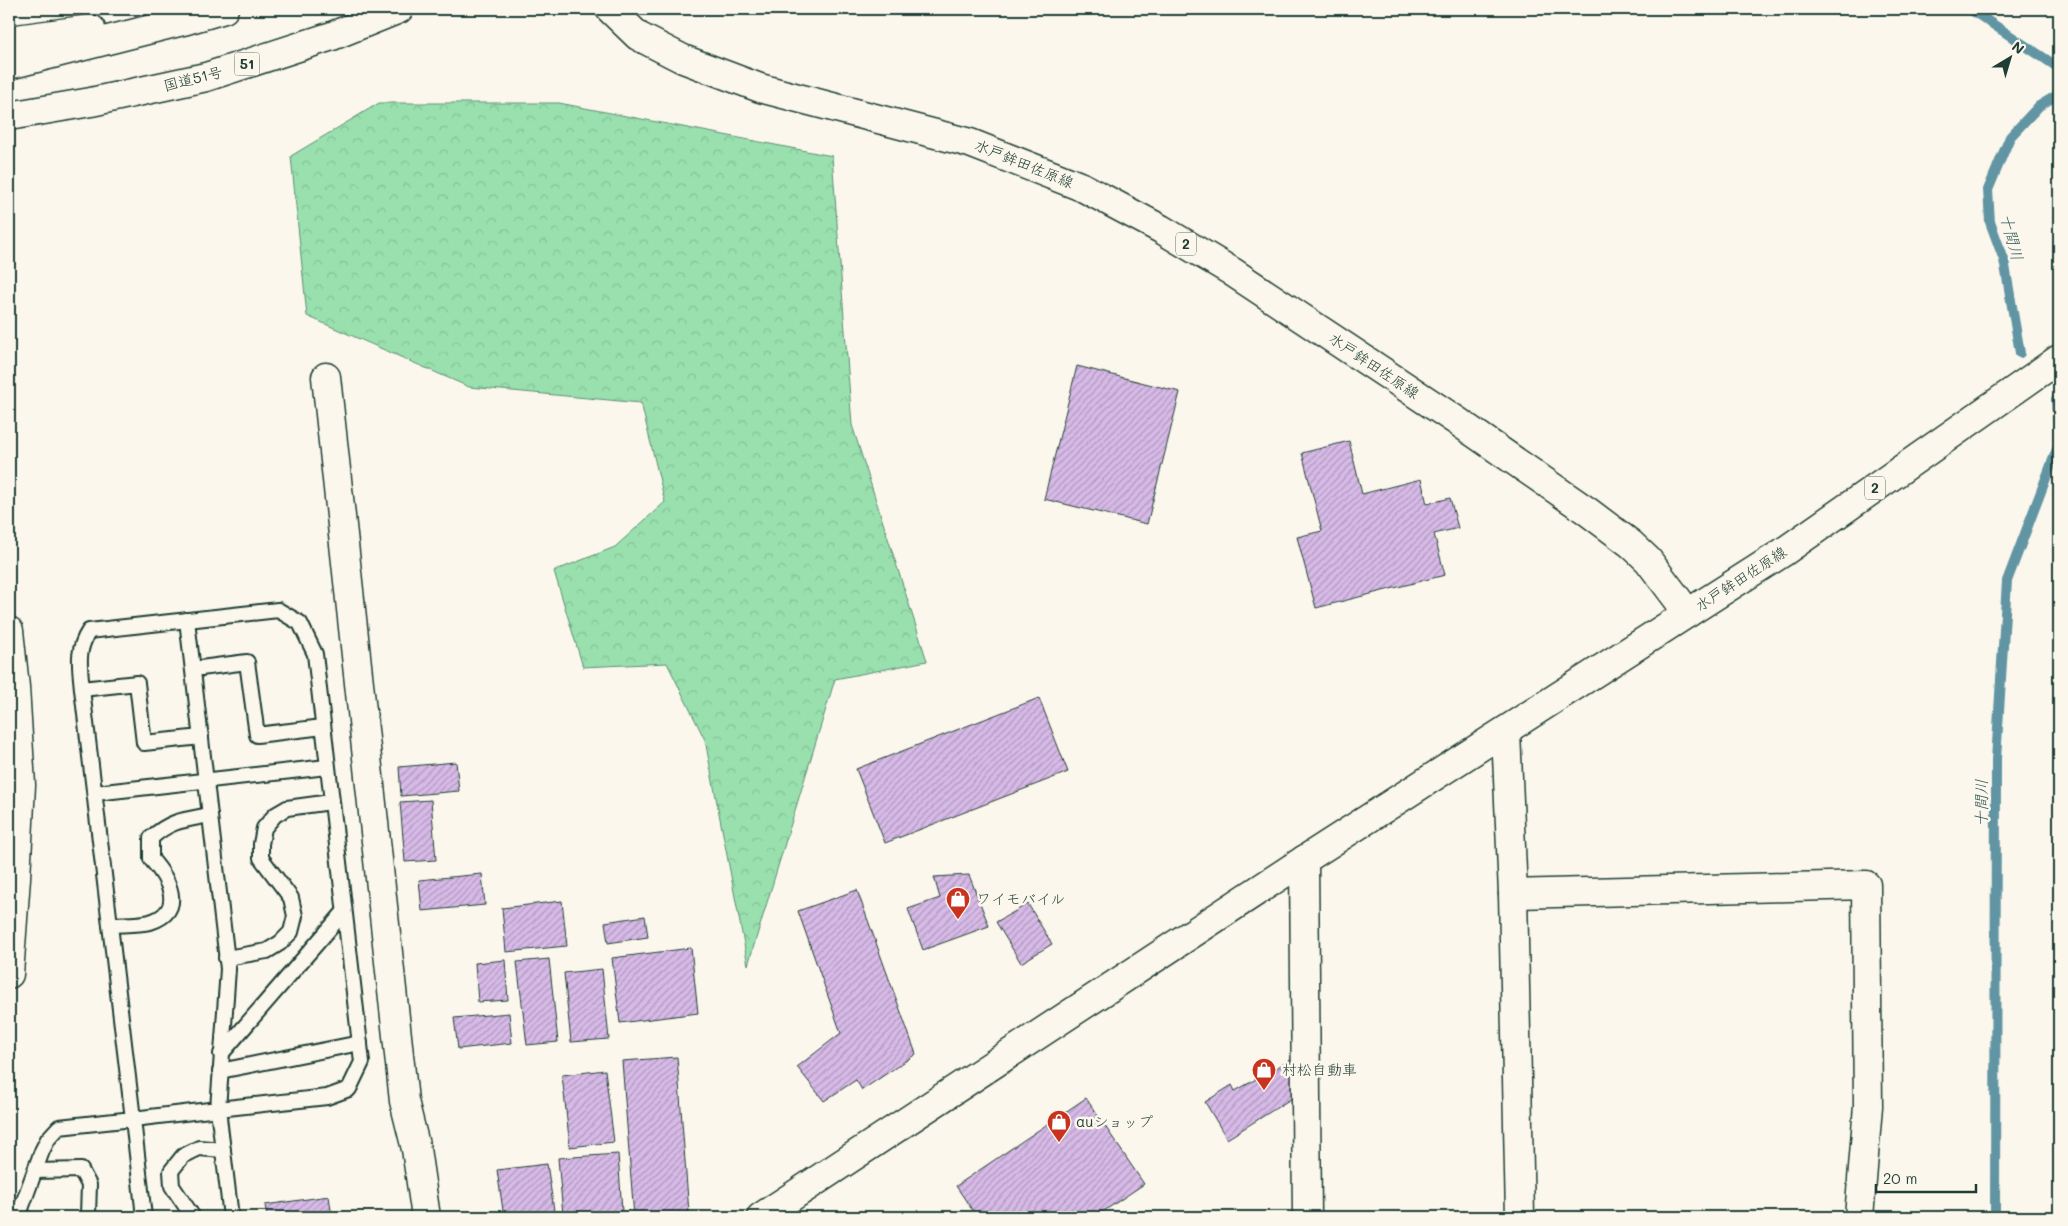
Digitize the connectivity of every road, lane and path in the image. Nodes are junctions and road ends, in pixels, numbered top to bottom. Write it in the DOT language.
graph roads {
  1 [pos="224,9"];
  2 [pos="398,9"];
  3 [pos="610,9"];
  4 [pos="183,21"];
  5 [pos="9,40"];
  6 [pos="9,65"];
  7 [pos="91,102"];
  8 [pos="9,116"];
  9 [pos="9,131"];
  10 [pos="2059,360"];
  11 [pos="326,377"];
  12 [pos="1688,613"];
  13 [pos="187,620"];
  14 [pos="9,631"];
  15 [pos="193,669"];
  16 [pos="82,689"];
  17 [pos="323,727"];
  18 [pos="1506,732"];
  19 [pos="201,737"];
  20 [pos="327,767"];
  21 [pos="206,780"];
  22 [pos="94,793"];
  23 [pos="332,802"];
  24 [pos="210,816"];
  25 [pos="1304,860"];
  26 [pos="1513,894"];
  27 [pos="344,912"];
  28 [pos="110,924"];
  29 [pos="226,958"];
  30 [pos="9,974"];
  31 [pos="360,1043"];
  32 [pos="221,1054"];
  33 [pos="220,1071"];
  34 [pos="218,1110"];
  35 [pos="132,1119"];
  36 [pos="224,1150"];
  37 [pos="35,1171"];
  38 [pos="777,1213"];
  39 [pos="18,1217"];
  40 [pos="90,1217"];
  41 [pos="144,1217"];
  42 [pos="194,1217"];
  43 [pos="231,1217"];
  44 [pos="426,1217"];
  45 [pos="1307,1217"];
  46 [pos="1520,1217"];
  47 [pos="1859,1217"];
  1 -- 4 [label="main road"];
  2 -- 7 [label="main road, 国道51号 / 51"];
  3 -- 12 [label="main road, 水戸鉾田佐原線 / 2"];
  4 -- 5 [label="main road"];
  4 -- 6 [label="main road"];
  7 -- 8 [label="main road, 国道51号 / 51"];
  7 -- 9 [label="main road"];
  10 -- 12 [label="main road, 水戸鉾田佐原線 / 2"];
  11 -- 44 [label="main road"];
  12 -- 18 [label="main road"];
  13 -- 15 [label="lane"];
  13 -- 16 [label="lane"];
  13 -- 17 [label="lane"];
  14 -- 30 [label="main road"];
  15 -- 17 [label="lane"];
  15 -- 19 [label="lane"];
  16 -- 19 [label="lane"];
  16 -- 22 [label="lane"];
  17 -- 20 [label="lane"];
  18 -- 25 [label="main road"];
  18 -- 26 [label="main road"];
  19 -- 21 [label="lane"];
  20 -- 21 [label="lane"];
  20 -- 23 [label="lane"];
  21 -- 22 [label="lane"];
  21 -- 24 [label="lane"];
  22 -- 28 [label="lane"];
  23 -- 27 [label="lane"];
  23 -- 29 [label="lane"];
  24 -- 28 [label="lane"];
  24 -- 29 [label="lane"];
  25 -- 38 [label="main road"];
  25 -- 45 [label="main road"];
  26 -- 46 [label="main road"];
  26 -- 47 [label="main road"];
  27 -- 31 [label="lane"];
  27 -- 32 [label="lane"];
  28 -- 35 [label="lane"];
  29 -- 32 [label="lane"];
  31 -- 33 [label="lane"];
  31 -- 34 [label="lane"];
  32 -- 33 [label="lane"];
  33 -- 34 [label="lane"];
  34 -- 35 [label="lane"];
  34 -- 36 [label="lane"];
  35 -- 37 [label="lane"];
  35 -- 41 [label="lane"];
  36 -- 42 [label="lane"];
  36 -- 43 [label="lane"];
  37 -- 39 [label="lane"];
  37 -- 40 [label="lane"];
}
